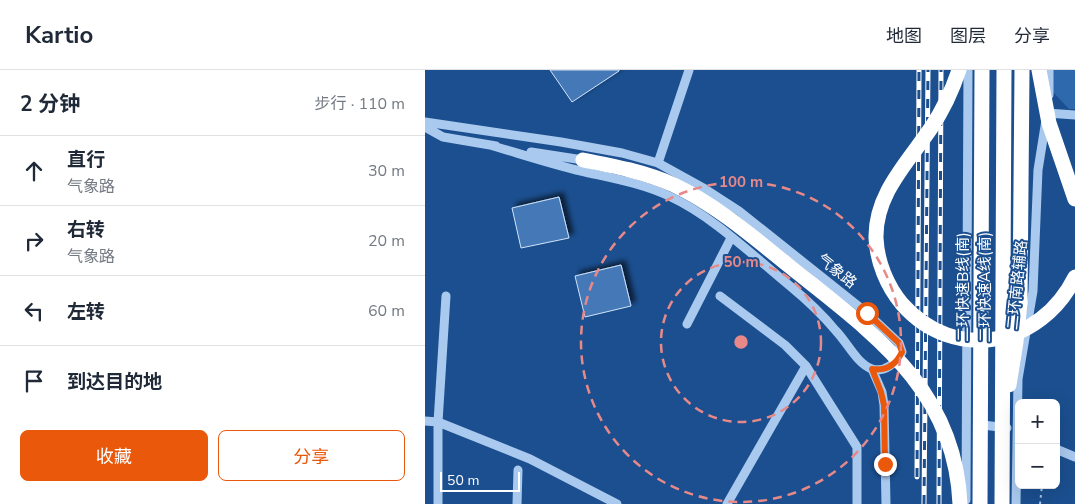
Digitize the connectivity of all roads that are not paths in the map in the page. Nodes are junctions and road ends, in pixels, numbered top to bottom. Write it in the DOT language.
graph roads {
  1 [pos="689,70"];
  2 [pos="959,70"];
  3 [pos="968,70"];
  4 [pos="982,70"];
  5 [pos="1004,70"];
  6 [pos="1022,70"];
  7 [pos="1039,70"];
  8 [pos="1049,70"];
  9 [pos="1047,113"];
  10 [pos="1075,115"];
  11 [pos="425,122"];
  12 [pos="425,127"];
  13 [pos="490,145"];
  14 [pos="583,160"];
  15 [pos="658,163"];
  16 [pos="1075,200"];
  17 [pos="731,238"];
  18 [pos="1075,277"];
  19 [pos="446,296"];
  20 [pos="720,296"];
  21 [pos="687,324"];
  22 [pos="806,366"];
  23 [pos="872,369"];
  24 [pos="1017,399"];
  25 [pos="425,421"];
  26 [pos="437,422"];
  27 [pos="983,425"];
  28 [pos="1015,430"];
  29 [pos="1002,438"];
  30 [pos="1018,444"];
  31 [pos="1060,451"];
  32 [pos="1075,457"];
  33 [pos="518,470"];
  34 [pos="438,504"];
  35 [pos="517,504"];
  36 [pos="617,504"];
  37 [pos="727,504"];
  38 [pos="857,504"];
  39 [pos="886,504"];
  40 [pos="960,504"];
  41 [pos="965,504"];
  42 [pos="980,504"];
  43 [pos="1002,504"];
  44 [pos="1016,504"];
  1 -- 15 [label="street"];
  2 -- 18 [label="highway, bridge"];
  3 -- 41 [label="street"];
  4 -- 42 [label="highway, 二环快速B线(南)"];
  5 -- 29 [label="highway, 二环快速A线(南), bridge"];
  6 -- 29 [label="highway, bridge"];
  7 -- 16 [label="highway, bridge"];
  8 -- 9 [label="street, 二环南路辅路"];
  9 -- 10 [label="street"];
  9 -- 24 [label="street, 二环南路辅路"];
  11 -- 15 [label="street, 气象路"];
  12 -- 13 [label="street"];
  13 -- 14 [label="street"];
  13 -- 17 [label="street"];
  14 -- 40 [label="highway, bridge"];
  15 -- 23 [label="street, 气象路"];
  17 -- 21 [label="street"];
  17 -- 23 [label="street"];
  19 -- 26 [label="street"];
  20 -- 22 [label="street"];
  22 -- 37 [label="street"];
  22 -- 38 [label="street"];
  23 -- 39 [label="street"];
  25 -- 26 [label="street"];
  26 -- 34 [label="street"];
  26 -- 36 [label="street"];
  27 -- 28 [label="street"];
  29 -- 43 [label="highway, 二环快速A线(南), bridge"];
  30 -- 44 [label="street, 二环南路辅路"];
  31 -- 32 [label="street"];
  33 -- 35 [label="street"];
}
